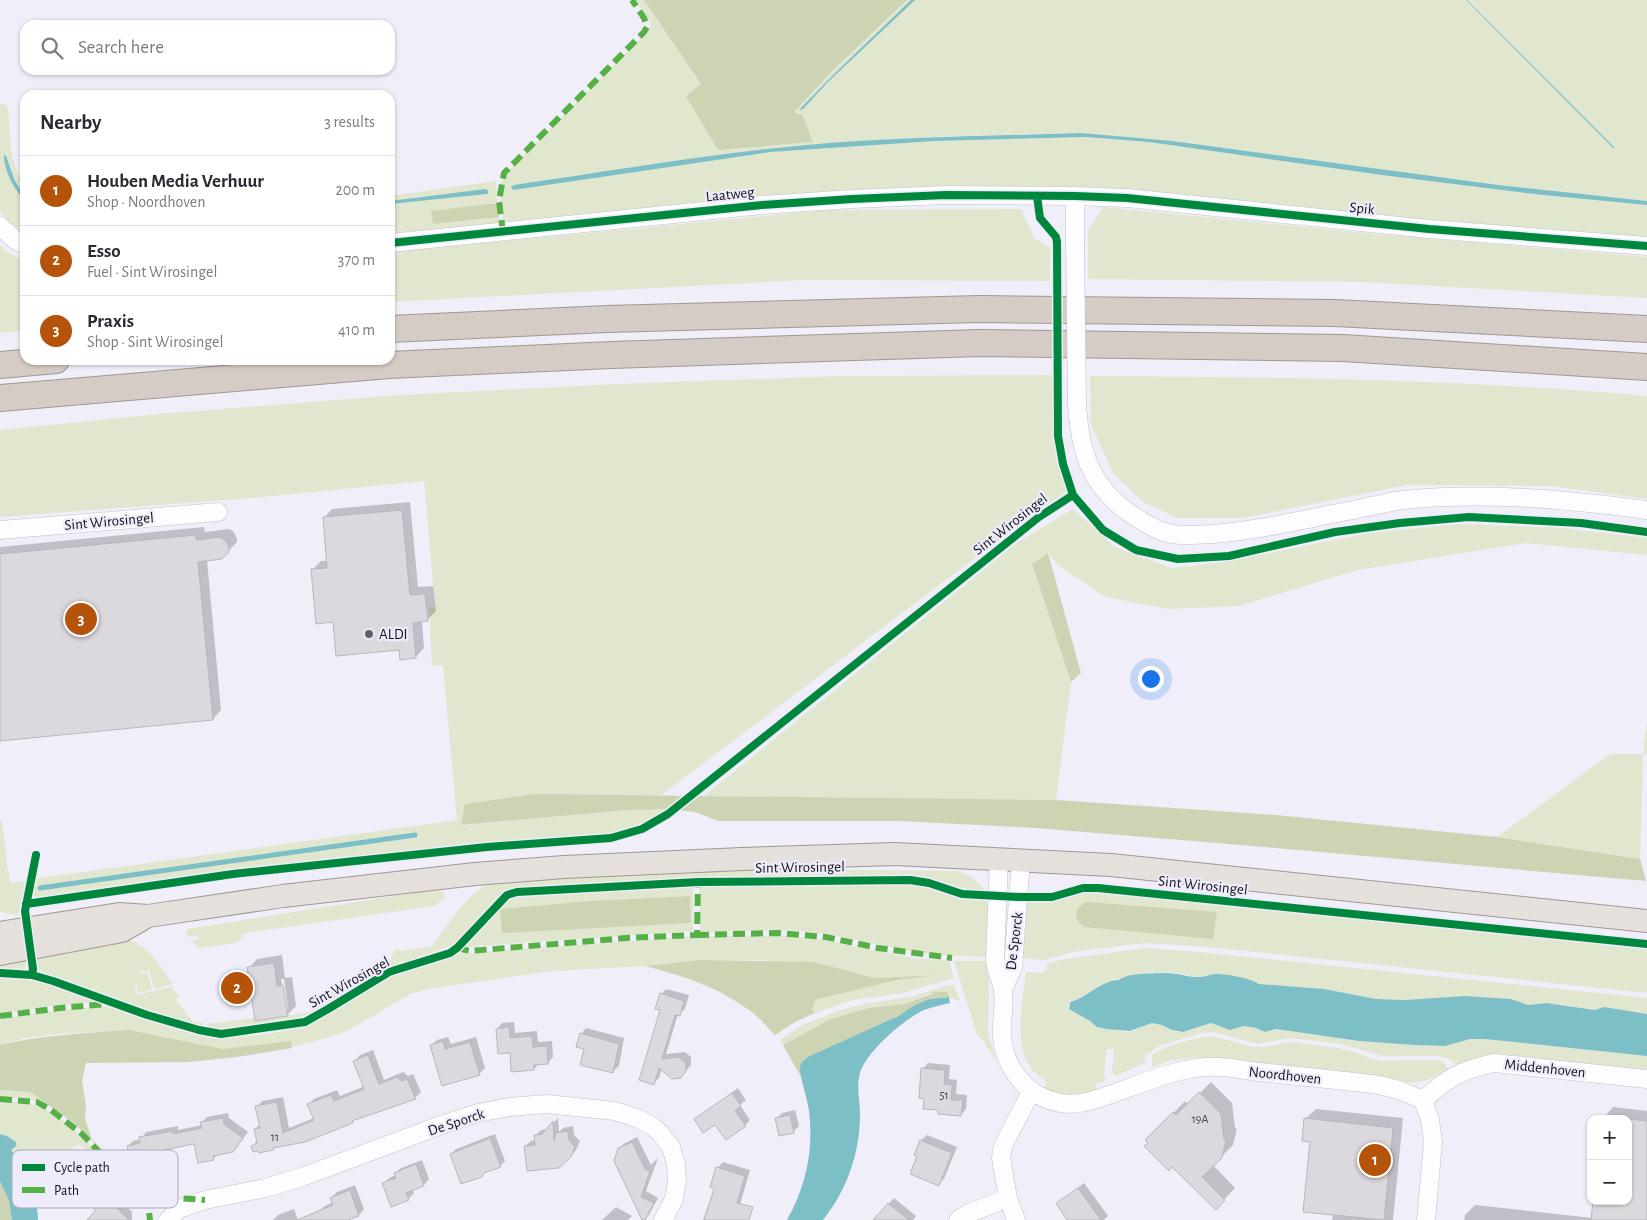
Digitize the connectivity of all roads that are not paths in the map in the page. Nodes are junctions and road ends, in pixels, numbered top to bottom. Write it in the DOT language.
graph roads {
  1 [pos="1075,196"];
  2 [pos="0,226"];
  3 [pos="20,242"];
  4 [pos="395,242"];
  5 [pos="1647,246"];
  6 [pos="395,329"];
  7 [pos="1647,329"];
  8 [pos="20,363"];
  9 [pos="0,365"];
  10 [pos="389,365"];
  11 [pos="395,365"];
  12 [pos="1647,367"];
  13 [pos="0,398"];
  14 [pos="1647,510"];
  15 [pos="218,512"];
  16 [pos="0,530"];
  17 [pos="998,859"];
  18 [pos="1022,860"];
  19 [pos="148,916"];
  20 [pos="1647,921"];
  21 [pos="0,933"];
  22 [pos="0,954"];
  23 [pos="1003,990"];
  24 [pos="1647,1079"];
  25 [pos="1031,1092"];
  26 [pos="1423,1100"];
  27 [pos="1008,1198"];
  28 [pos="168,1220"];
  29 [pos="663,1220"];
  30 [pos="958,1220"];
  31 [pos="1016,1220"];
  32 [pos="1426,1220"];
  1 -- 4 [label="street, Laatweg"];
  1 -- 5 [label="street, Spik"];
  1 -- 14 [label="street, bridge"];
  2 -- 3 [label="street"];
  6 -- 7 [label="highway"];
  8 -- 9 [label="highway"];
  10 -- 13 [label="highway"];
  11 -- 12 [label="highway"];
  15 -- 16 [label="street, Sint Wirosingel"];
  17 -- 18 [label="main road, Sint Wirosingel"];
  17 -- 19 [label="main road, Sint Wirosingel"];
  17 -- 23 [label="street, De Sporck"];
  18 -- 20 [label="main road, Sint Wirosingel"];
  18 -- 23 [label="street, De Sporck"];
  19 -- 21 [label="main road, Sint Wirosingel"];
  19 -- 22 [label="main road, Sint Wirosingel"];
  23 -- 25 [label="street, De Sporck"];
  24 -- 26 [label="street, Middenhoven"];
  25 -- 26 [label="street, Noordhoven"];
  25 -- 27 [label="street"];
  26 -- 32 [label="street"];
  27 -- 30 [label="street"];
  27 -- 31 [label="street"];
  28 -- 29 [label="street, De Sporck"];
}
